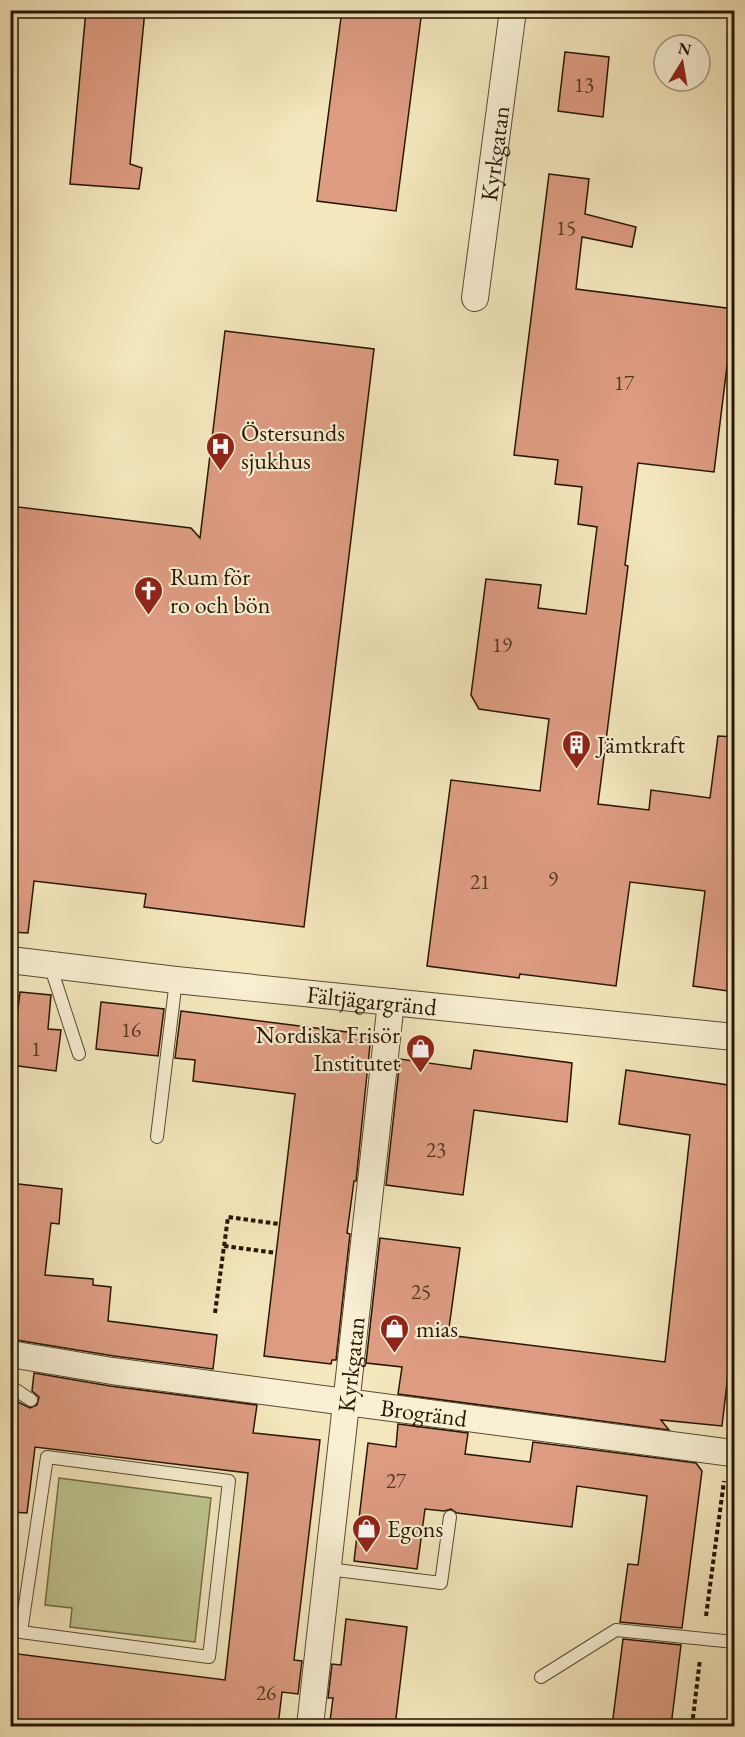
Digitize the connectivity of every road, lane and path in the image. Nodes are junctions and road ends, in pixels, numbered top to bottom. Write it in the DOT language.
graph roads {
  1 [pos="513,10"];
  2 [pos="475,298"];
  3 [pos="10,960"];
  4 [pos="50,965"];
  5 [pos="176,980"];
  6 [pos="391,1002"];
  7 [pos="735,1037"];
  8 [pos="79,1054"];
  9 [pos="157,1137"];
  10 [pos="279,1224"];
  11 [pos="224,1246"];
  12 [pos="276,1252"];
  13 [pos="216,1313"];
  14 [pos="10,1354"];
  15 [pos="10,1386"];
  16 [pos="31,1400"];
  17 [pos="346,1402"];
  18 [pos="732,1453"];
  19 [pos="450,1517"];
  20 [pos="328,1569"];
  21 [pos="703,1639"];
  22 [pos="735,1642"];
  23 [pos="209,1657"];
  24 [pos="541,1677"];
  25 [pos="310,1726"];
  26 [pos="692,1726"];
  1 -- 2 [label="street, Kyrkgatan"];
  3 -- 4 [label="street, Fältjägargränd"];
  4 -- 5 [label="street, Fältjägargränd"];
  4 -- 8 [label="lane"];
  5 -- 6 [label="street, Fältjägargränd"];
  5 -- 9 [label="lane"];
  6 -- 7 [label="street, Fältjägargränd"];
  6 -- 17 [label="street, Kyrkgatan"];
  10 -- 11 [label="path"];
  11 -- 12 [label="path"];
  11 -- 13 [label="path"];
  14 -- 17 [label="street, Brogränd"];
  15 -- 16 [label="lane"];
  17 -- 18 [label="street, Brogränd"];
  17 -- 20 [label="street, Kyrkgatan"];
  18 -- 21 [label="path"];
  19 -- 20 [label="lane"];
  20 -- 25 [label="street, Kyrkgatan"];
  21 -- 22 [label="lane"];
  21 -- 24 [label="lane"];
  21 -- 26 [label="path"];
  23 -- 23 [label="lane"];
}
